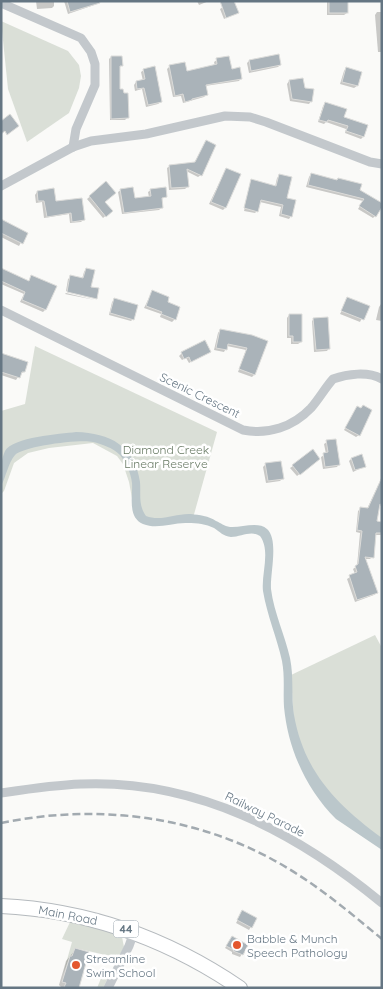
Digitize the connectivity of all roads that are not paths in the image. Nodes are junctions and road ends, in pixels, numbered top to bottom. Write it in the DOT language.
graph roads {
  1 [pos="1,3"];
  2 [pos="72,147"];
  3 [pos="382,164"];
  4 [pos="1,186"];
  5 [pos="1,310"];
  6 [pos="382,379"];
  7 [pos="1,793"];
  8 [pos="382,903"];
  9 [pos="1,906"];
  10 [pos="134,932"];
  11 [pos="108,988"];
  12 [pos="240,988"];
  1 -- 2 [label="street"];
  2 -- 3 [label="street"];
  2 -- 4 [label="street"];
  5 -- 6 [label="street, Scenic Crescent"];
  7 -- 8 [label="street, Railway Parade"];
  9 -- 10 [label="main road, Main Road / 44"];
  10 -- 11 [label="street"];
  10 -- 12 [label="main road, Main Road / 44"];
}
